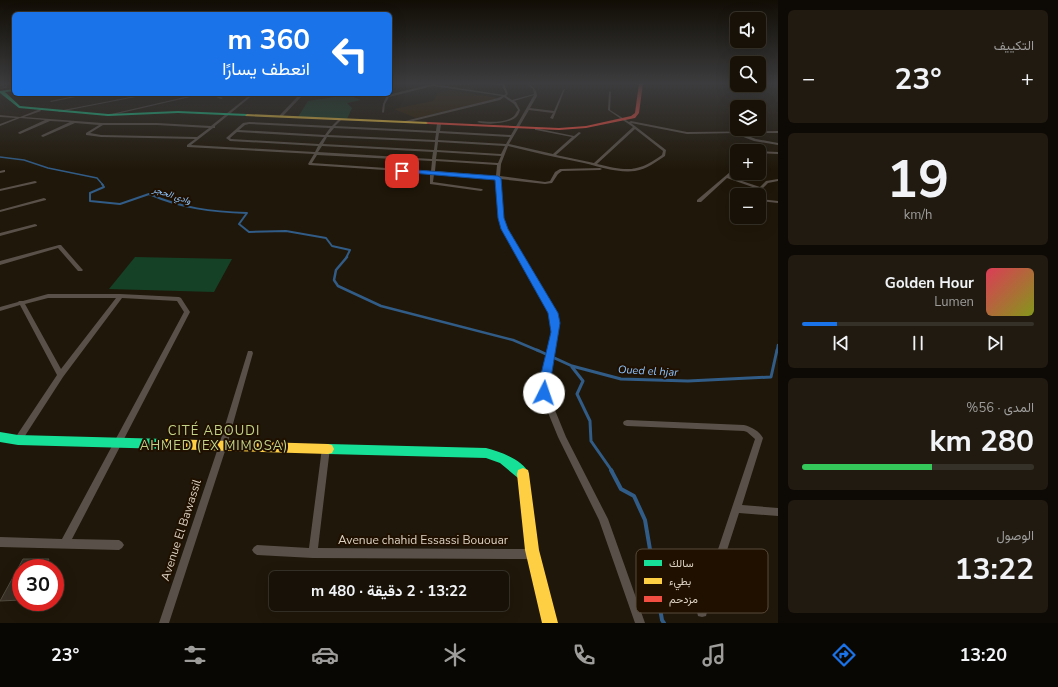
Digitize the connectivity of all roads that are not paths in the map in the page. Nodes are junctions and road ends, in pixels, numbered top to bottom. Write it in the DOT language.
graph roads {
  1 [pos="35,112"];
  2 [pos="72,112"];
  3 [pos="121,112"];
  4 [pos="169,112"];
  5 [pos="173,112"];
  6 [pos="231,112"];
  7 [pos="285,112"];
  8 [pos="449,112"];
  9 [pos="518,112"];
  10 [pos="527,112"];
  11 [pos="555,112"];
  12 [pos="612,112"];
  13 [pos="637,112"];
  14 [pos="229,114"];
  15 [pos="108,115"];
  16 [pos="0,116"];
  17 [pos="281,116"];
  18 [pos="22,117"];
  19 [pos="552,118"];
  20 [pos="50,119"];
  21 [pos="340,119"];
  22 [pos="624,120"];
  23 [pos="75,122"];
  24 [pos="406,122"];
  25 [pos="479,122"];
  26 [pos="102,124"];
  27 [pos="0,125"];
  28 [pos="214,127"];
  29 [pos="333,127"];
  30 [pos="635,127"];
  31 [pos="438,128"];
  32 [pos="518,128"];
  33 [pos="778,128"];
  34 [pos="536,129"];
  35 [pos="766,129"];
  36 [pos="730,130"];
  37 [pos="236,131"];
  38 [pos="766,132"];
  39 [pos="778,132"];
  40 [pos="20,133"];
  41 [pos="579,133"];
  42 [pos="730,133"];
  43 [pos="326,135"];
  44 [pos="43,136"];
  45 [pos="512,136"];
  46 [pos="745,136"];
  47 [pos="575,137"];
  48 [pos="198,138"];
  49 [pos="436,141"];
  50 [pos="320,144"];
  51 [pos="778,144"];
  52 [pos="507,145"];
  53 [pos="436,150"];
  54 [pos="766,152"];
  55 [pos="778,153"];
  56 [pos="314,154"];
  57 [pos="503,155"];
  58 [pos="554,155"];
  59 [pos="433,160"];
  60 [pos="499,164"];
  61 [pos="594,165"];
  62 [pos="614,169"];
  63 [pos="432,172"];
  64 [pos="730,174"];
  65 [pos="778,175"];
  66 [pos="727,177"];
  67 [pos="498,178"];
  68 [pos="776,180"];
  69 [pos="35,182"];
  70 [pos="760,188"];
  71 [pos="0,190"];
  72 [pos="481,190"];
  73 [pos="44,199"];
  74 [pos="699,201"];
  75 [pos="766,201"];
  76 [pos="778,202"];
  77 [pos="0,211"];
  78 [pos="35,225"];
  79 [pos="0,235"];
  80 [pos="0,263"];
  81 [pos="80,270"];
  82 [pos="120,296"];
  83 [pos="21,302"];
  84 [pos="0,309"];
  85 [pos="250,352"];
  86 [pos="61,375"];
  87 [pos="627,423"];
  88 [pos="0,437"];
  89 [pos="18,440"];
  90 [pos="118,442"];
  91 [pos="223,445"];
  92 [pos="326,448"];
  93 [pos="736,510"];
  94 [pos="778,512"];
  95 [pos="0,542"];
  96 [pos="65,544"];
  97 [pos="119,545"];
  98 [pos="723,549"];
  99 [pos="256,550"];
  100 [pos="313,553"];
  101 [pos="533,554"];
  102 [pos="636,612"];
  103 [pos="636,613"];
  104 [pos="164,623"];
  105 [pos="550,623"];
  106 [pos="640,623"];
  1 -- 18 [label="street"];
  2 -- 15 [label="street"];
  3 -- 15 [label="street"];
  4 -- 15 [label="street"];
  5 -- 14 [label="street"];
  6 -- 14 [label="street"];
  7 -- 17 [label="street"];
  8 -- 24 [label="street"];
  9 -- 25 [label="street"];
  10 -- 32 [label="street"];
  11 -- 19 [label="street"];
  12 -- 22 [label="street"];
  13 -- 22 [label="street"];
  14 -- 17 [label="street"];
  14 -- 28 [label="street"];
  16 -- 18 [label="street"];
  17 -- 21 [label="street"];
  18 -- 20 [label="street"];
  18 -- 27 [label="street"];
  20 -- 23 [label="street"];
  20 -- 40 [label="street"];
  21 -- 24 [label="street"];
  21 -- 29 [label="street"];
  22 -- 30 [label="street"];
  22 -- 34 [label="street"];
  22 -- 36 [label="street"];
  22 -- 42 [label="street"];
  23 -- 26 [label="street"];
  23 -- 44 [label="street"];
  24 -- 31 [label="street"];
  26 -- 28 [label="street"];
  26 -- 48 [label="street"];
  28 -- 48 [label="street"];
  29 -- 31 [label="street"];
  29 -- 37 [label="street"];
  29 -- 43 [label="street"];
  30 -- 61 [label="street"];
  30 -- 62 [label="street"];
  31 -- 32 [label="street"];
  31 -- 45 [label="street"];
  31 -- 49 [label="street"];
  32 -- 34 [label="street"];
  32 -- 45 [label="street"];
  33 -- 35 [label="street"];
  34 -- 47 [label="street"];
  37 -- 43 [label="street"];
  37 -- 50 [label="street"];
  38 -- 39 [label="street"];
  41 -- 47 [label="street"];
  43 -- 49 [label="street"];
  43 -- 50 [label="street"];
  45 -- 52 [label="street"];
  46 -- 51 [label="street"];
  47 -- 58 [label="street"];
  48 -- 56 [label="street"];
  49 -- 52 [label="street"];
  49 -- 53 [label="street"];
  50 -- 53 [label="street"];
  50 -- 56 [label="street"];
  52 -- 57 [label="street"];
  52 -- 58 [label="street"];
  53 -- 57 [label="street"];
  53 -- 59 [label="street"];
  54 -- 55 [label="street"];
  56 -- 59 [label="street"];
  56 -- 63 [label="street"];
  57 -- 60 [label="street"];
  58 -- 61 [label="street"];
  59 -- 60 [label="street"];
  59 -- 63 [label="street"];
  60 -- 67 [label="street"];
  61 -- 62 [label="street"];
  62 -- 67 [label="street"];
  63 -- 67 [label="street"];
  63 -- 72 [label="street"];
  64 -- 66 [label="street"];
  65 -- 68 [label="street"];
  66 -- 70 [label="street"];
  66 -- 74 [label="street"];
  67 -- 102 [label="street"];
  68 -- 70 [label="street"];
  69 -- 71 [label="street"];
  73 -- 77 [label="street"];
  75 -- 76 [label="street"];
  78 -- 79 [label="street"];
  80 -- 81 [label="street"];
  82 -- 83 [label="street"];
  82 -- 86 [label="street"];
  82 -- 90 [label="street"];
  83 -- 84 [label="street"];
  83 -- 86 [label="street"];
  85 -- 91 [label="street, Avenue El Bawassil"];
  86 -- 89 [label="street"];
  87 -- 93 [label="street"];
  88 -- 89 [label="street"];
  89 -- 90 [label="street"];
  90 -- 91 [label="street"];
  90 -- 96 [label="street"];
  91 -- 92 [label="street"];
  91 -- 104 [label="street, Avenue El Bawassil"];
  92 -- 100 [label="street"];
  92 -- 101 [label="street"];
  93 -- 94 [label="street"];
  93 -- 98 [label="street"];
  95 -- 96 [label="street"];
  96 -- 97 [label="street"];
  99 -- 100 [label="street, Avenue chahid Essassi Bououar"];
  100 -- 101 [label="street, Avenue chahid Essassi Bououar"];
  101 -- 105 [label="street"];
  103 -- 106 [label="street"];
}
